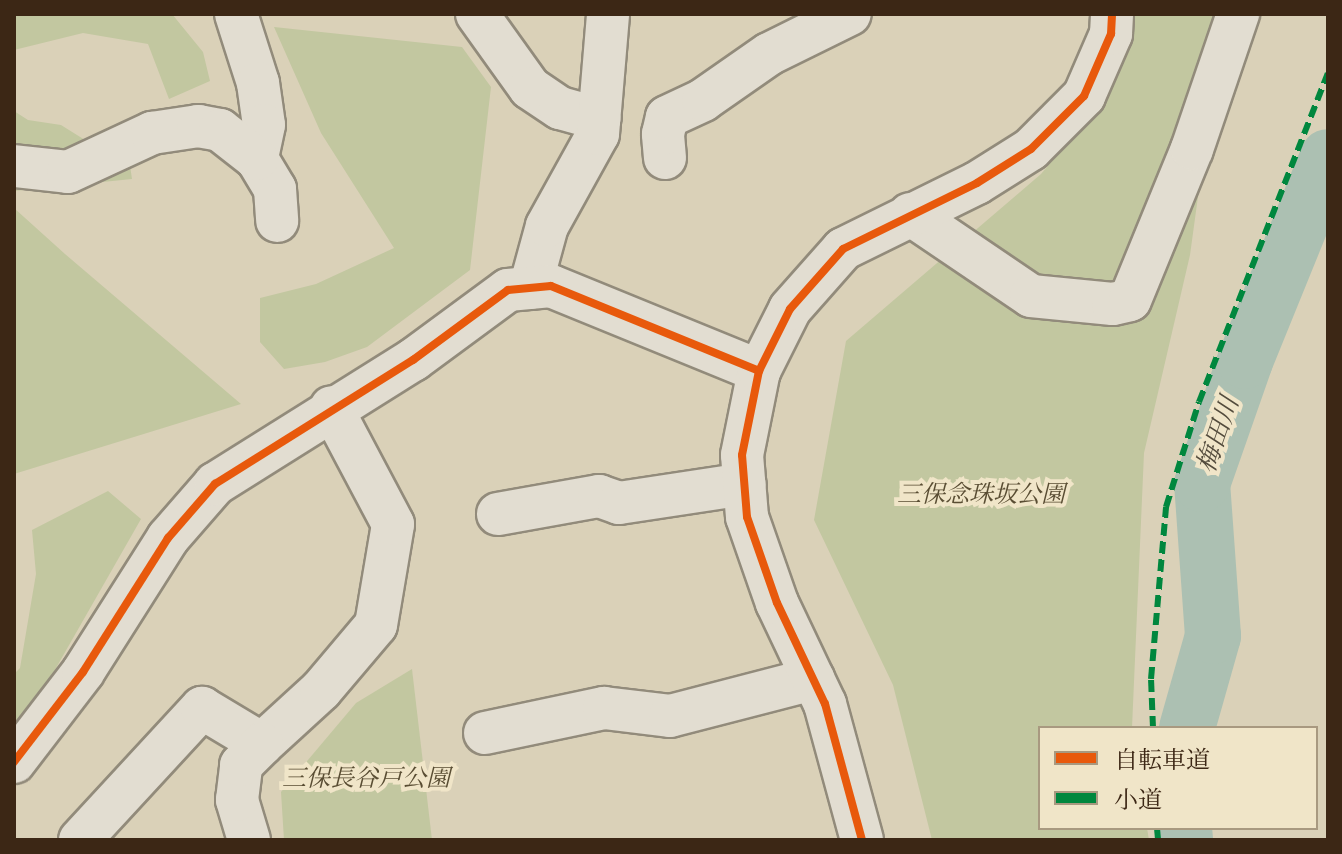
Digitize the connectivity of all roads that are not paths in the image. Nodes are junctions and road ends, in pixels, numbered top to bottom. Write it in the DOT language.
graph roads {
  1 [pos="236,14"];
  2 [pos="477,14"];
  3 [pos="608,14"];
  4 [pos="850,14"];
  5 [pos="1112,14"];
  6 [pos="1238,14"];
  7 [pos="600,119"];
  8 [pos="665,158"];
  9 [pos="257,159"];
  10 [pos="14,166"];
  11 [pos="910,214"];
  12 [pos="277,221"];
  13 [pos="530,288"];
  14 [pos="759,371"];
  15 [pos="331,407"];
  16 [pos="745,484"];
  17 [pos="498,514"];
  18 [pos="813,679"];
  19 [pos="485,733"];
  20 [pos="262,744"];
  21 [pos="14,762"];
  22 [pos="80,840"];
  23 [pos="249,840"];
  24 [pos="862,840"];
  1 -- 9 [label="street"];
  2 -- 7 [label="street"];
  3 -- 7 [label="street"];
  4 -- 8 [label="street"];
  5 -- 11 [label="street"];
  6 -- 11 [label="street"];
  7 -- 13 [label="street"];
  9 -- 10 [label="street"];
  9 -- 12 [label="street"];
  11 -- 14 [label="street"];
  13 -- 14 [label="street"];
  13 -- 15 [label="street"];
  14 -- 16 [label="street"];
  15 -- 20 [label="street"];
  15 -- 21 [label="street"];
  16 -- 17 [label="street"];
  16 -- 18 [label="street"];
  18 -- 19 [label="street"];
  18 -- 24 [label="street"];
  20 -- 22 [label="street"];
  20 -- 23 [label="street"];
}
